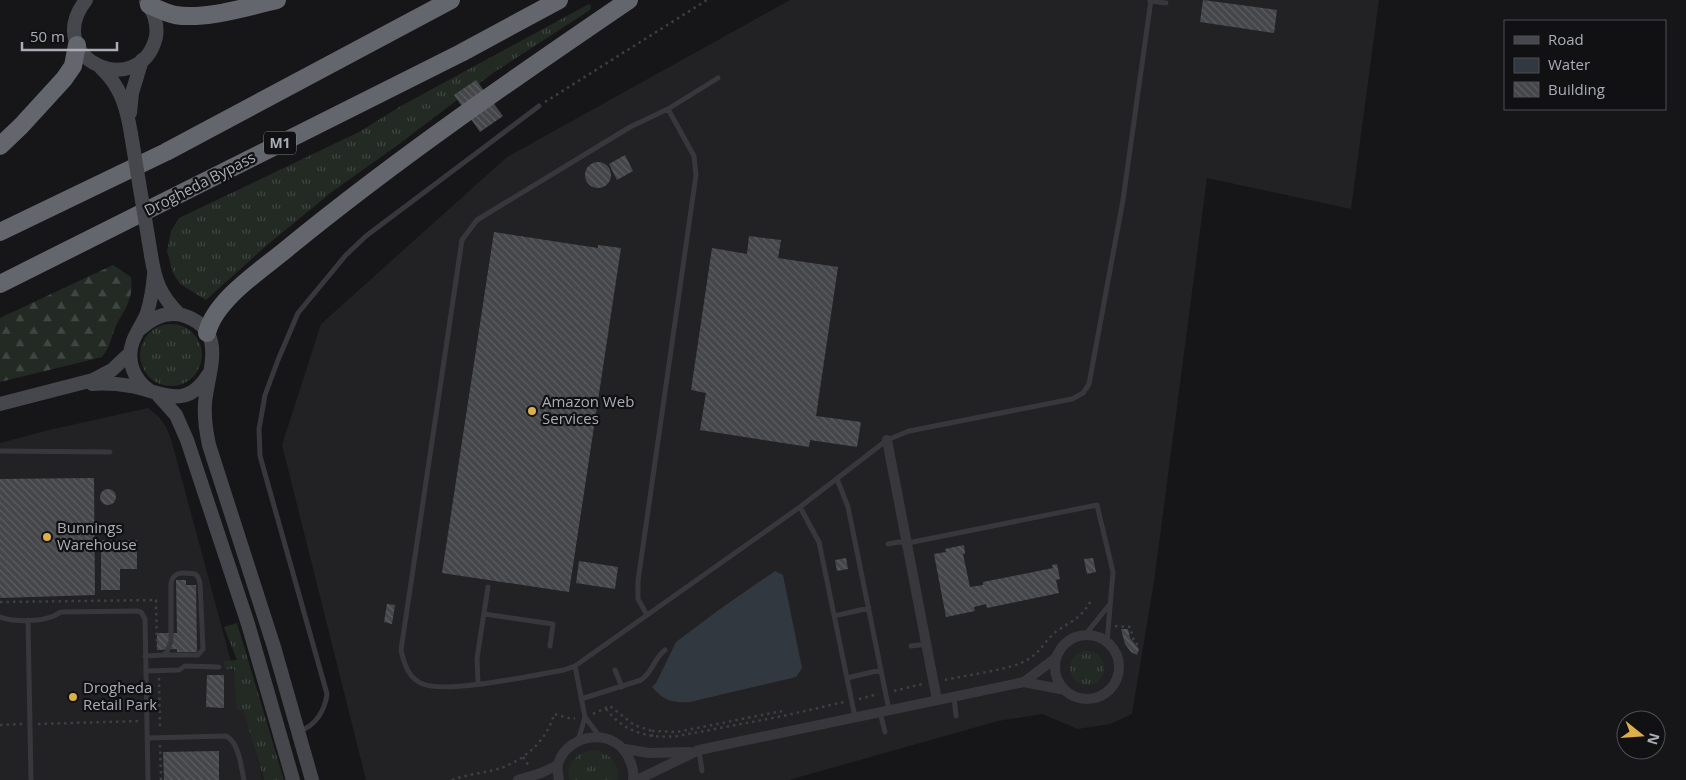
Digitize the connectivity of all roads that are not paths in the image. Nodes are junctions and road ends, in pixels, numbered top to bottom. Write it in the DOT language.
graph roads {
  1 [pos="85,0"];
  2 [pos="277,0"];
  3 [pos="451,0"];
  4 [pos="559,0"];
  5 [pos="629,0"];
  6 [pos="1150,1"];
  7 [pos="147,3"];
  8 [pos="1166,3"];
  9 [pos="77,45"];
  10 [pos="142,60"];
  11 [pos="101,68"];
  12 [pos="718,78"];
  13 [pos="539,106"];
  14 [pos="668,109"];
  15 [pos="130,131"];
  16 [pos="0,146"];
  17 [pos="0,232"];
  18 [pos="154,274"];
  19 [pos="0,284"];
  20 [pos="178,314"];
  21 [pos="140,328"];
  22 [pos="207,333"];
  23 [pos="130,353"];
  24 [pos="209,373"];
  25 [pos="81,384"];
  26 [pos="155,394"];
  27 [pos="0,404"];
  28 [pos="887,440"];
  29 [pos="0,452"];
  30 [pos="110,452"];
  31 [pos="837,479"];
  32 [pos="800,507"];
  33 [pos="908,543"];
  34 [pos="888,544"];
  35 [pos="488,587"];
  36 [pos="1111,603"];
  37 [pos="868,608"];
  38 [pos="484,614"];
  39 [pos="646,615"];
  40 [pos="834,616"];
  41 [pos="0,617"];
  42 [pos="28,620"];
  43 [pos="1085,635"];
  44 [pos="1107,642"];
  45 [pos="927,644"];
  46 [pos="550,646"];
  47 [pos="911,646"];
  48 [pos="665,650"];
  49 [pos="160,655"];
  50 [pos="145,656"];
  51 [pos="1056,657"];
  52 [pos="219,666"];
  53 [pos="575,666"];
  54 [pos="146,670"];
  55 [pos="615,670"];
  56 [pos="881,670"];
  57 [pos="847,678"];
  58 [pos="1024,682"];
  59 [pos="478,683"];
  60 [pos="622,687"];
  61 [pos="1065,690"];
  62 [pos="954,697"];
  63 [pos="582,700"];
  64 [pos="937,700"];
  65 [pos="885,712"];
  66 [pos="956,716"];
  67 [pos="585,717"];
  68 [pos="855,718"];
  69 [pos="299,731"];
  70 [pos="885,732"];
  71 [pos="600,737"];
  72 [pos="147,738"];
  73 [pos="578,741"];
  74 [pos="624,749"];
  75 [pos="696,751"];
  76 [pos="558,765"];
  77 [pos="702,771"];
  78 [pos="31,780"];
  79 [pos="148,780"];
  80 [pos="244,780"];
  81 [pos="293,780"];
  82 [pos="312,780"];
  83 [pos="518,780"];
  84 [pos="559,780"];
  85 [pos="633,780"];
  86 [pos="637,780"];
  1 -- 9 [label="street"];
  2 -- 7 [label="highway"];
  3 -- 17 [label="highway"];
  4 -- 19 [label="highway, Drogheda Bypass / M1"];
  5 -- 22 [label="highway"];
  6 -- 8 [label="lane"];
  6 -- 28 [label="lane"];
  7 -- 10 [label="street"];
  9 -- 11 [label="street"];
  9 -- 16 [label="highway"];
  10 -- 11 [label="street"];
  10 -- 15 [label="street"];
  11 -- 15 [label="street"];
  12 -- 14 [label="lane"];
  13 -- 69 [label="lane"];
  14 -- 39 [label="lane"];
  14 -- 59 [label="lane"];
  15 -- 18 [label="street, bridge"];
  18 -- 20 [label="street"];
  18 -- 21 [label="street"];
  20 -- 21 [label="street"];
  20 -- 22 [label="street"];
  21 -- 23 [label="street"];
  22 -- 24 [label="street"];
  23 -- 25 [label="street"];
  23 -- 26 [label="street"];
  24 -- 26 [label="street"];
  24 -- 69 [label="street"];
  25 -- 26 [label="street"];
  25 -- 27 [label="street"];
  26 -- 81 [label="street"];
  28 -- 31 [label="lane"];
  28 -- 33 [label="street"];
  29 -- 30 [label="lane"];
  31 -- 32 [label="lane"];
  31 -- 37 [label="lane"];
  32 -- 39 [label="lane"];
  32 -- 40 [label="lane"];
  33 -- 34 [label="lane"];
  33 -- 36 [label="lane"];
  33 -- 45 [label="street"];
  35 -- 38 [label="lane"];
  36 -- 43 [label="lane"];
  36 -- 44 [label="lane"];
  37 -- 40 [label="lane"];
  37 -- 56 [label="lane"];
  38 -- 46 [label="lane"];
  38 -- 59 [label="lane"];
  39 -- 53 [label="lane"];
  40 -- 57 [label="lane"];
  41 -- 42 [label="lane"];
  42 -- 50 [label="lane"];
  42 -- 78 [label="lane"];
  43 -- 44 [label="street"];
  43 -- 51 [label="street"];
  44 -- 61 [label="street"];
  45 -- 47 [label="lane"];
  45 -- 64 [label="street"];
  48 -- 60 [label="lane"];
  49 -- 49 [label="lane"];
  49 -- 50 [label="lane"];
  50 -- 54 [label="lane"];
  51 -- 58 [label="street"];
  51 -- 61 [label="street"];
  52 -- 54 [label="lane"];
  53 -- 59 [label="lane"];
  53 -- 63 [label="lane"];
  54 -- 72 [label="lane"];
  55 -- 60 [label="lane"];
  56 -- 57 [label="lane"];
  56 -- 65 [label="lane"];
  57 -- 68 [label="lane"];
  58 -- 61 [label="street"];
  58 -- 62 [label="street"];
  60 -- 63 [label="lane"];
  62 -- 64 [label="street"];
  62 -- 66 [label="lane"];
  63 -- 67 [label="lane"];
  64 -- 65 [label="street"];
  65 -- 68 [label="street"];
  65 -- 70 [label="lane"];
  67 -- 71 [label="lane"];
  67 -- 73 [label="lane"];
  68 -- 75 [label="street"];
  69 -- 82 [label="street"];
  71 -- 73 [label="street"];
  71 -- 74 [label="street"];
  72 -- 79 [label="lane"];
  72 -- 80 [label="lane"];
  73 -- 76 [label="street"];
  74 -- 75 [label="street"];
  74 -- 85 [label="street"];
  75 -- 77 [label="lane"];
  75 -- 86 [label="street"];
  76 -- 83 [label="street"];
  76 -- 84 [label="street"];
}
